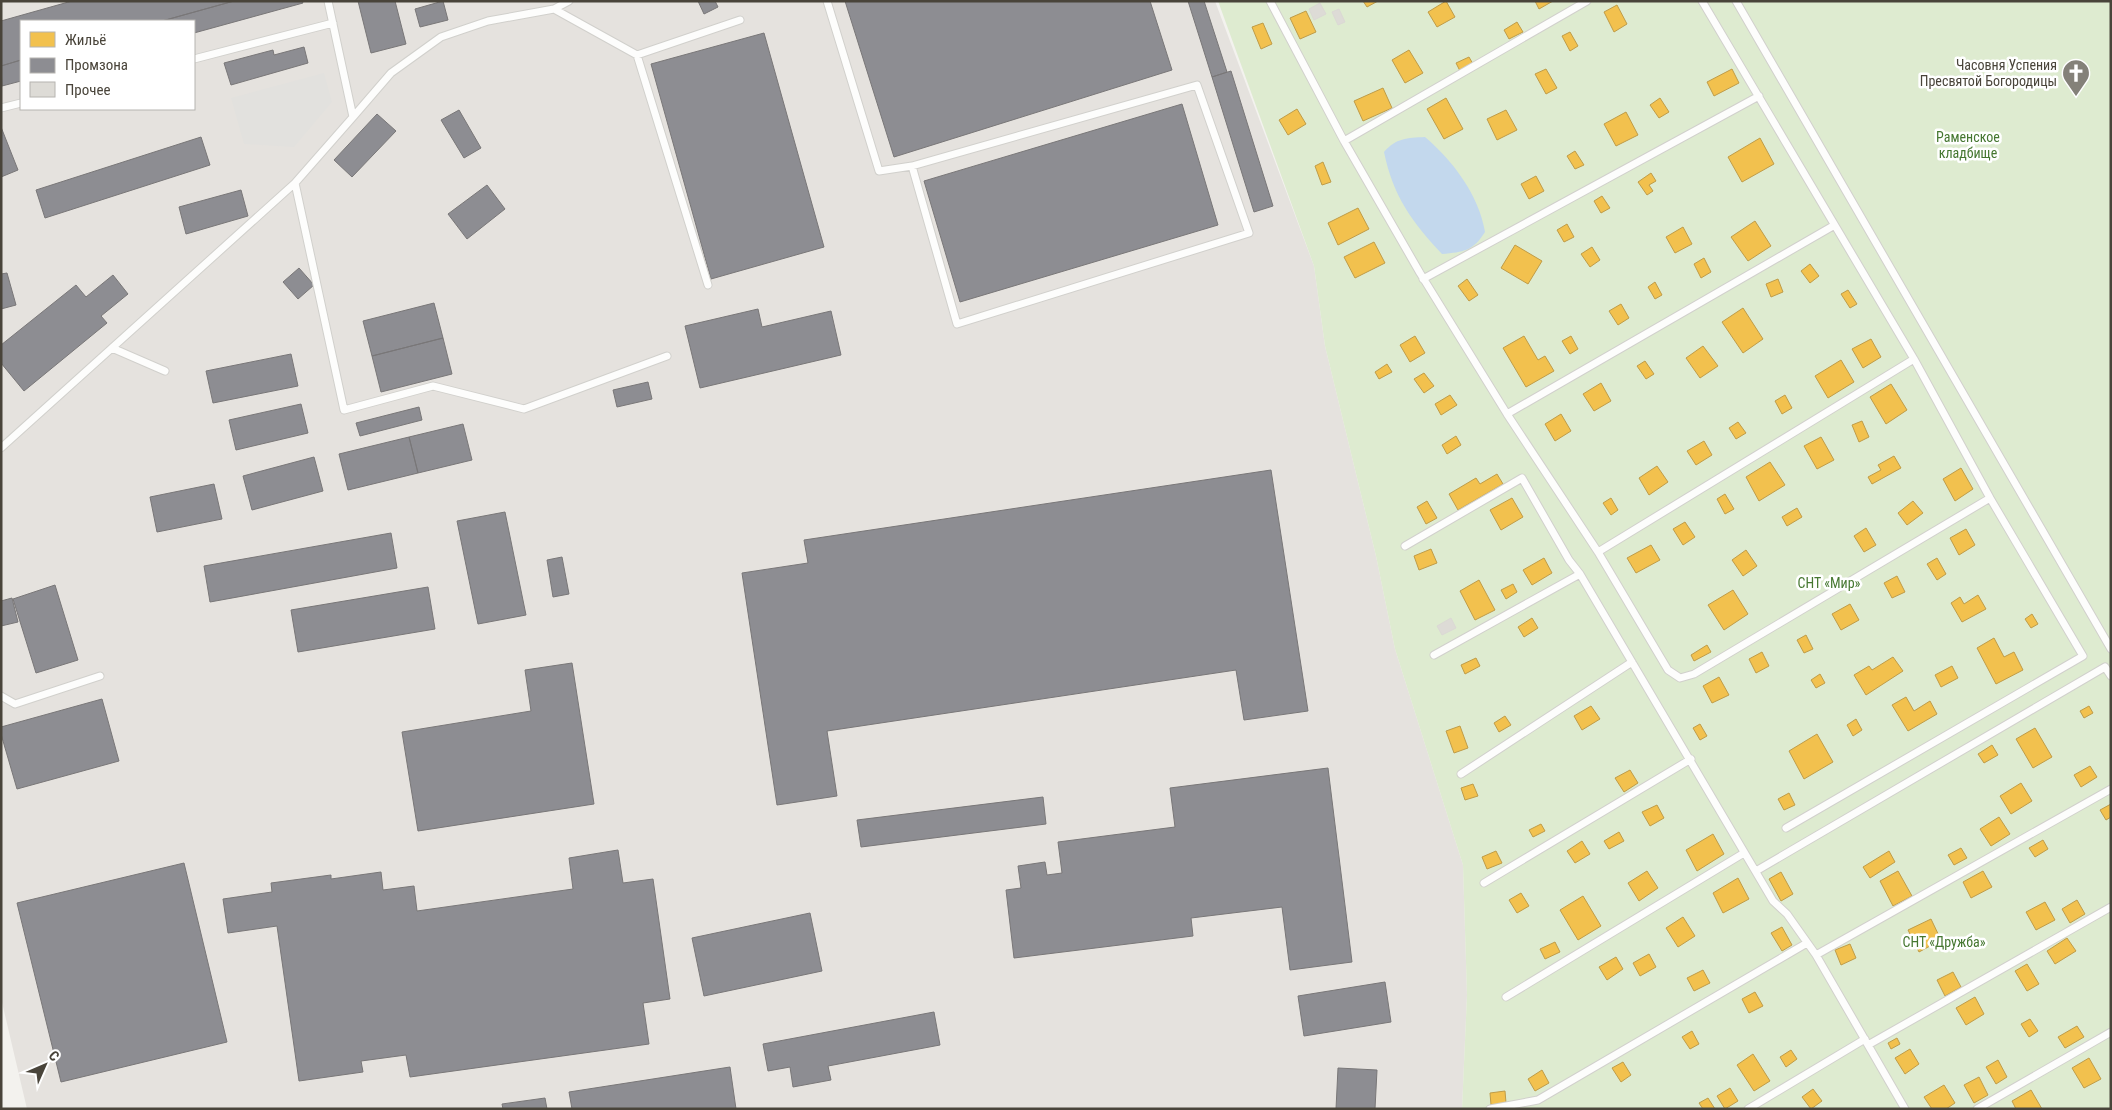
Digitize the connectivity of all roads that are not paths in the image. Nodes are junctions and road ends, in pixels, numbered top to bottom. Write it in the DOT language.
graph roads {
  1 [pos="328,1"];
  2 [pos="569,1"];
  3 [pos="828,1"];
  4 [pos="1587,1"];
  5 [pos="1702,1"];
  6 [pos="1736,1"];
  7 [pos="1273,2"];
  8 [pos="554,9"];
  9 [pos="740,20"];
  10 [pos="333,23"];
  11 [pos="637,55"];
  12 [pos="195,58"];
  13 [pos="1759,96"];
  14 [pos="20,103"];
  15 [pos="1,108"];
  16 [pos="353,117"];
  17 [pos="1344,141"];
  18 [pos="912,166"];
  19 [pos="295,182"];
  20 [pos="1833,226"];
  21 [pos="1423,279"];
  22 [pos="708,285"];
  23 [pos="112,348"];
  24 [pos="667,356"];
  25 [pos="1914,359"];
  26 [pos="165,371"];
  27 [pos="1507,414"];
  28 [pos="1,448"];
  29 [pos="1990,498"];
  30 [pos="1405,546"];
  31 [pos="1598,552"];
  32 [pos="1580,574"];
  33 [pos="2111,649"];
  34 [pos="1434,655"];
  35 [pos="1632,662"];
  36 [pos="100,676"];
  37 [pos="2111,676"];
  38 [pos="1,696"];
  39 [pos="1690,759"];
  40 [pos="1461,774"];
  41 [pos="2111,789"];
  42 [pos="1786,828"];
  43 [pos="1744,852"];
  44 [pos="1756,871"];
  45 [pos="1484,883"];
  46 [pos="2111,907"];
  47 [pos="1807,943"];
  48 [pos="1816,955"];
  49 [pos="1506,997"];
  50 [pos="2111,1032"];
  51 [pos="1866,1042"];
  52 [pos="1490,1109"];
  53 [pos="1748,1109"];
  54 [pos="1905,1109"];
  55 [pos="1977,1109"];
  1 -- 10 [label="lane"];
  2 -- 8 [label="lane"];
  3 -- 18 [label="lane"];
  4 -- 17 [label="lane"];
  5 -- 13 [label="lane"];
  6 -- 33 [label="lane"];
  7 -- 17 [label="lane"];
  8 -- 11 [label="lane"];
  8 -- 16 [label="lane"];
  9 -- 11 [label="lane"];
  10 -- 12 [label="lane"];
  10 -- 16 [label="lane"];
  11 -- 22 [label="lane"];
  13 -- 20 [label="lane"];
  13 -- 21 [label="lane"];
  14 -- 15 [label="lane"];
  16 -- 19 [label="lane"];
  17 -- 21 [label="lane"];
  18 -- 18 [label="lane"];
  19 -- 23 [label="lane"];
  19 -- 24 [label="lane"];
  20 -- 25 [label="lane"];
  20 -- 27 [label="lane"];
  21 -- 27 [label="lane"];
  23 -- 26 [label="lane"];
  23 -- 28 [label="lane"];
  25 -- 29 [label="lane"];
  25 -- 31 [label="lane"];
  27 -- 31 [label="lane"];
  29 -- 31 [label="lane"];
  29 -- 42 [label="lane"];
  30 -- 32 [label="lane"];
  32 -- 34 [label="lane"];
  32 -- 35 [label="lane"];
  35 -- 39 [label="lane"];
  35 -- 40 [label="lane"];
  36 -- 38 [label="lane"];
  37 -- 44 [label="lane"];
  39 -- 43 [label="lane"];
  39 -- 45 [label="lane"];
  41 -- 48 [label="lane"];
  43 -- 44 [label="lane"];
  43 -- 49 [label="lane"];
  44 -- 47 [label="lane"];
  46 -- 51 [label="lane"];
  47 -- 48 [label="lane"];
  47 -- 52 [label="lane"];
  48 -- 51 [label="lane"];
  50 -- 55 [label="lane"];
  51 -- 53 [label="lane"];
  51 -- 54 [label="lane"];
}
